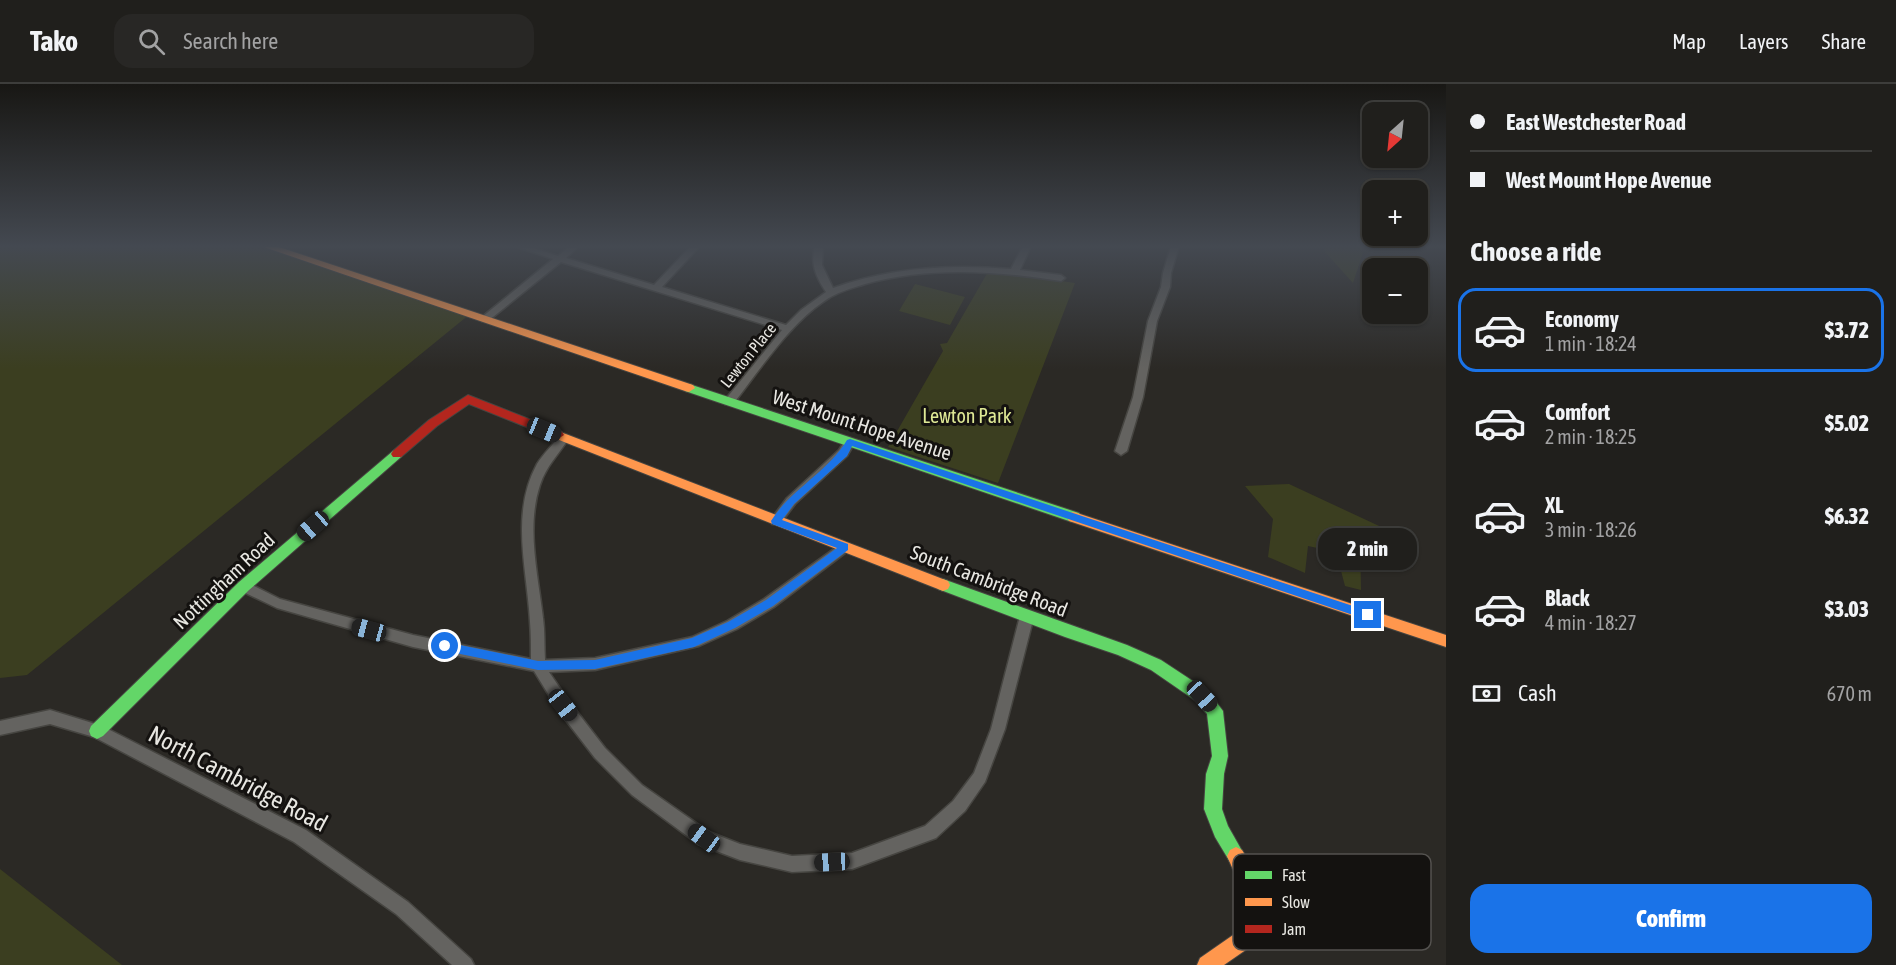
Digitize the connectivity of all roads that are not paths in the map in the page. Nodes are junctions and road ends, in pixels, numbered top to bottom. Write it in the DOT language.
graph roads {
  1 [pos="389,287"];
  2 [pos="524,287"];
  3 [pos="828,287"];
  4 [pos="847,287"];
  5 [pos="1165,287"];
  6 [pos="656,288"];
  7 [pos="831,292"];
  8 [pos="484,319"];
  9 [pos="789,329"];
  10 [pos="468,399"];
  11 [pos="729,402"];
  12 [pos="564,438"];
  13 [pos="850,442"];
  14 [pos="1121,451"];
  15 [pos="776,521"];
  16 [pos="845,547"];
  17 [pos="244,586"];
  18 [pos="1027,616"];
  19 [pos="1446,641"];
  20 [pos="538,666"];
  21 [pos="0,728"];
  22 [pos="97,731"];
  23 [pos="1235,854"];
  24 [pos="1233,947"];
  25 [pos="465,965"];
  26 [pos="1207,965"];
  1 -- 8 [label="street, West Mount Hope Avenue"];
  2 -- 8 [label="street"];
  3 -- 7 [label="street"];
  4 -- 7 [label="street, Lewton Place"];
  5 -- 14 [label="street"];
  6 -- 9 [label="street"];
  7 -- 9 [label="street, Lewton Place"];
  8 -- 11 [label="street, West Mount Hope Avenue"];
  9 -- 11 [label="street, Lewton Place"];
  10 -- 12 [label="street, South Cambridge Road"];
  10 -- 17 [label="street, Nottingham Road"];
  11 -- 13 [label="street, West Mount Hope Avenue"];
  12 -- 15 [label="street, South Cambridge Road"];
  12 -- 20 [label="street"];
  13 -- 15 [label="street"];
  13 -- 19 [label="street, West Mount Hope Avenue"];
  15 -- 16 [label="street, South Cambridge Road"];
  16 -- 18 [label="street, South Cambridge Road"];
  16 -- 20 [label="street"];
  17 -- 20 [label="street"];
  17 -- 22 [label="street, Nottingham Road"];
  18 -- 20 [label="street"];
  18 -- 23 [label="street, South Cambridge Road"];
  21 -- 22 [label="street, North Cambridge Road"];
  22 -- 25 [label="street, North Cambridge Road"];
  24 -- 26 [label="street, South Cambridge Road"];
}
